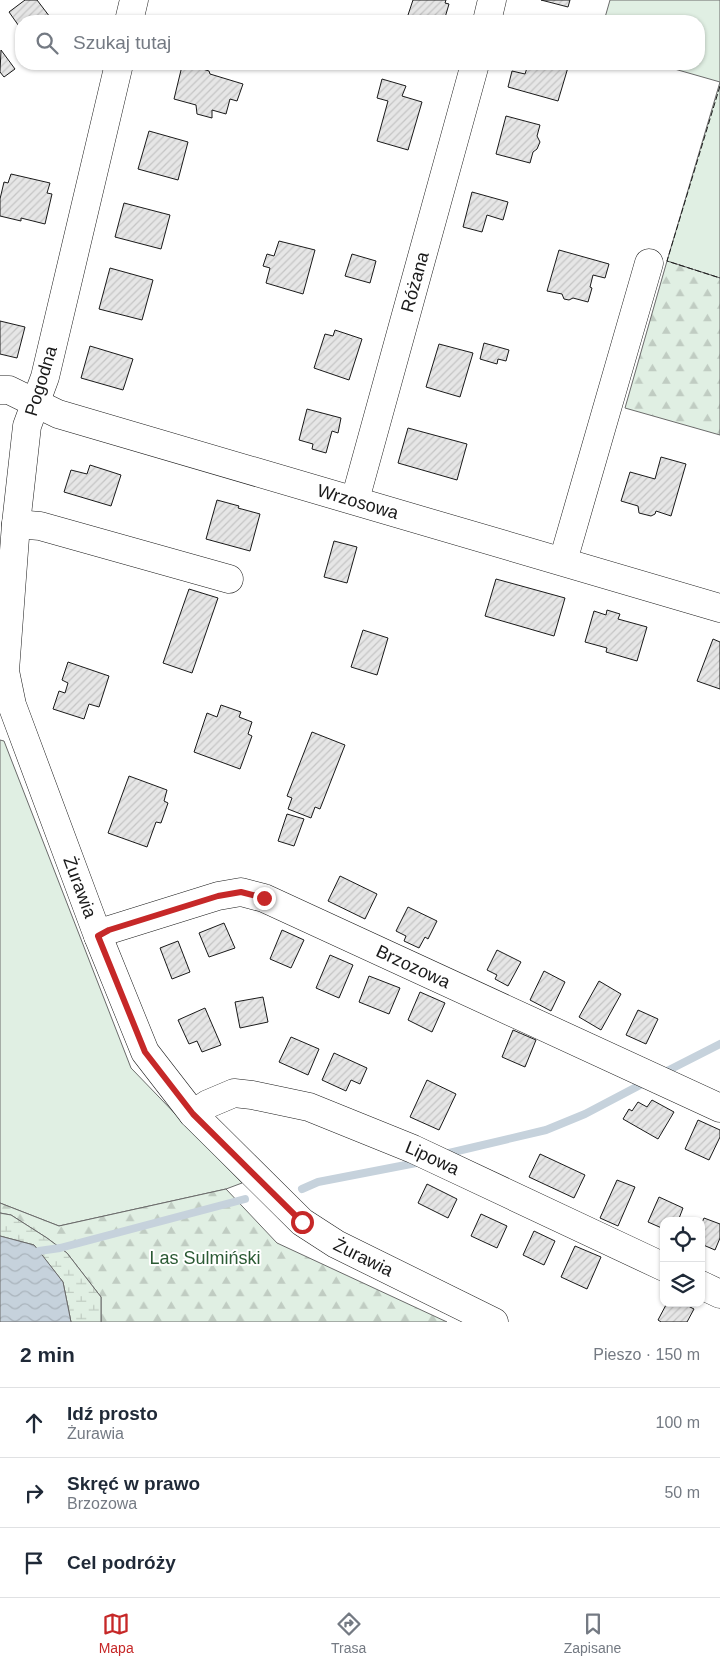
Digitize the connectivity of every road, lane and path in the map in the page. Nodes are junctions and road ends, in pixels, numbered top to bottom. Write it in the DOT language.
graph roads {
  1 [pos="134,0"];
  2 [pos="492,0"];
  3 [pos="130,15"];
  4 [pos="488,15"];
  5 [pos="118,70"];
  6 [pos="473,70"];
  7 [pos="649,263"];
  8 [pos="0,390"];
  9 [pos="35,402"];
  10 [pos="356,500"];
  11 [pos="16,524"];
  12 [pos="563,561"];
  13 [pos="229,579"];
  14 [pos="720,608"];
  15 [pos="6,705"];
  16 [pos="98,936"];
  17 [pos="720,1108"];
  18 [pos="193,1114"];
  19 [pos="660,1265"];
  20 [pos="705,1287"];
  21 [pos="720,1294"];
  22 [pos="494,1322"];
  1 -- 3 [label="street"];
  2 -- 4 [label="street"];
  5 -- 9 [label="street, Pogodna"];
  6 -- 10 [label="street, Różana"];
  7 -- 12 [label="street"];
  8 -- 9 [label="street, Wrzosowa"];
  9 -- 10 [label="street, Wrzosowa"];
  9 -- 11 [label="street, Pogodna"];
  10 -- 12 [label="street, Wrzosowa"];
  11 -- 13 [label="street"];
  11 -- 15 [label="street, Pogodna"];
  12 -- 14 [label="street, Wrzosowa"];
  15 -- 16 [label="street, Żurawia"];
  16 -- 17 [label="street, Brzozowa"];
  16 -- 18 [label="street, Żurawia"];
  18 -- 19 [label="street, Lipowa"];
  18 -- 22 [label="street, Żurawia"];
  20 -- 21 [label="street"];
}
